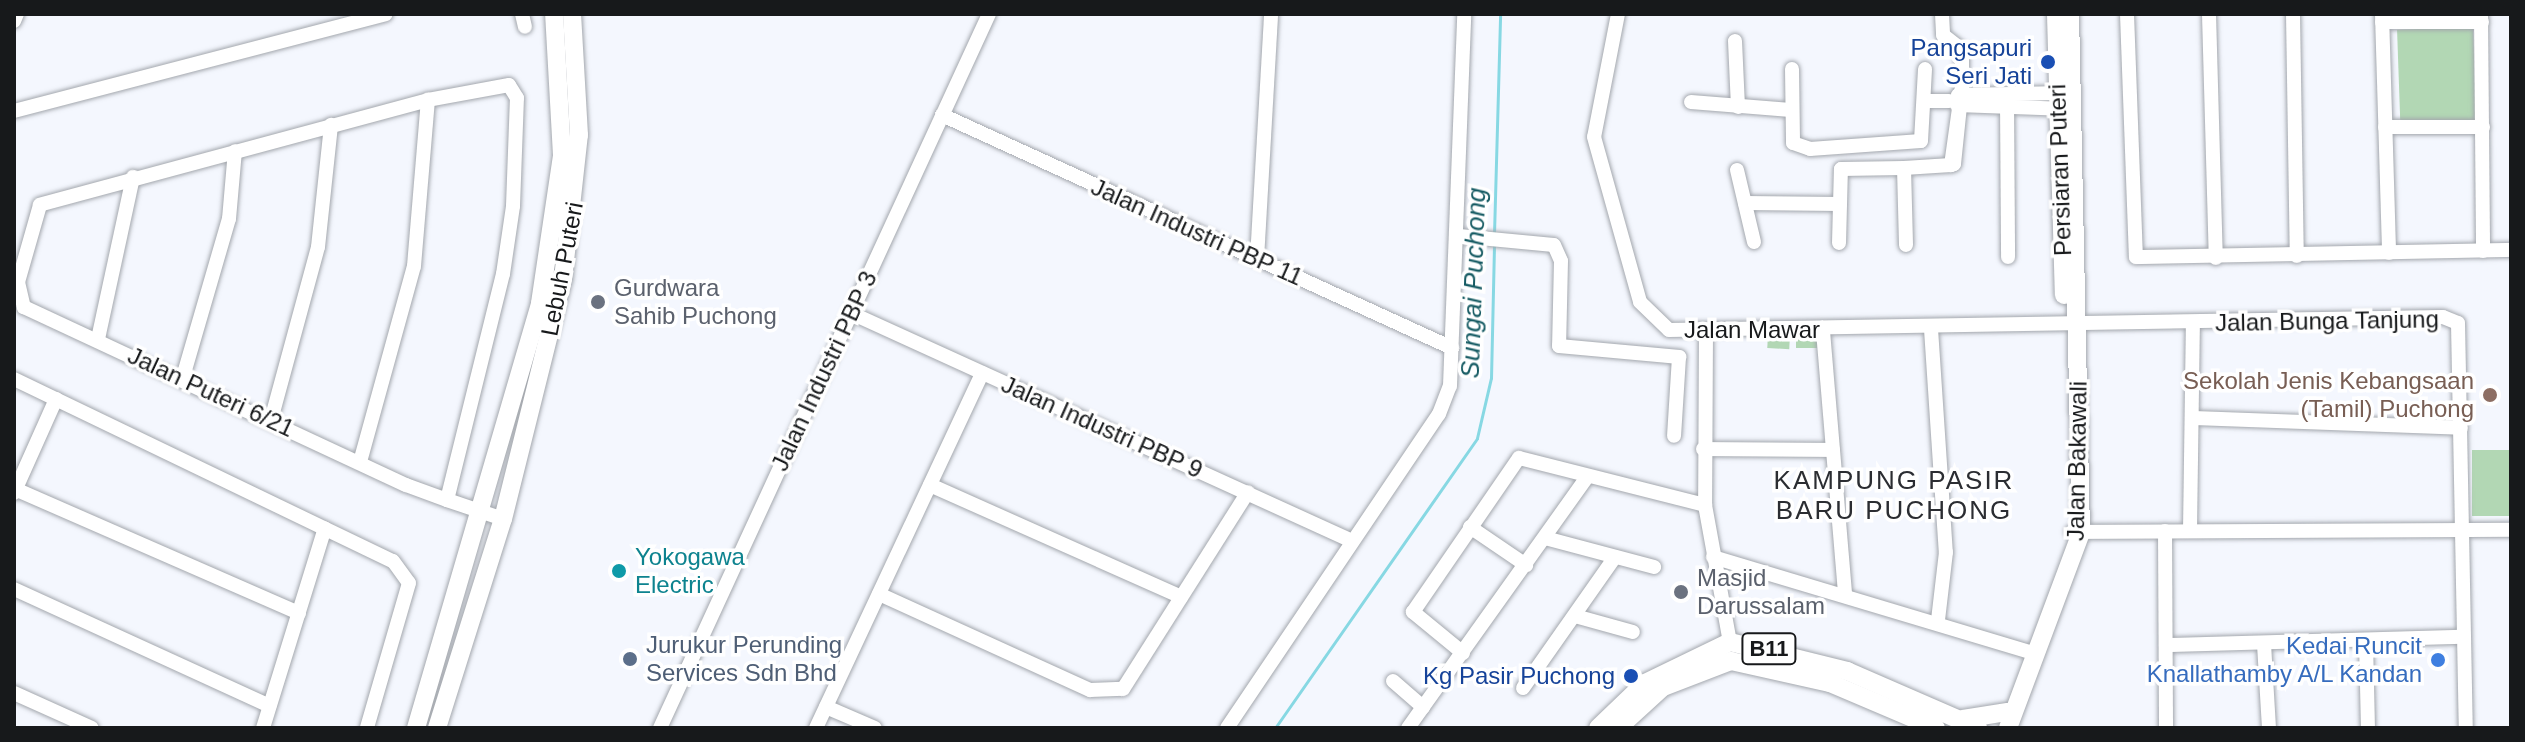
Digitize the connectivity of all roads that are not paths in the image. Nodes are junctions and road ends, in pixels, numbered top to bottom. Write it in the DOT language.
graph roads {
  1 [pos="17,14"];
  2 [pos="323,14"];
  3 [pos="386,14"];
  4 [pos="554,14"];
  5 [pos="572,14"];
  6 [pos="989,14"];
  7 [pos="1271,14"];
  8 [pos="1464,14"];
  9 [pos="1618,14"];
  10 [pos="1942,14"];
  11 [pos="2056,14"];
  12 [pos="2070,14"];
  13 [pos="2127,14"];
  14 [pos="2209,14"];
  15 [pos="2293,14"];
  16 [pos="2382,18"];
  17 [pos="2482,18"];
  18 [pos="14,21"];
  19 [pos="328,29"];
  20 [pos="1735,41"];
  21 [pos="1792,69"];
  22 [pos="1925,69"];
  23 [pos="1959,98"];
  24 [pos="428,100"];
  25 [pos="1927,101"];
  26 [pos="2065,101"];
  27 [pos="1691,102"];
  28 [pos="2007,102"];
  29 [pos="1738,107"];
  30 [pos="1791,110"];
  31 [pos="14,111"];
  32 [pos="942,115"];
  33 [pos="331,125"];
  34 [pos="2385,127"];
  35 [pos="2483,127"];
  36 [pos="235,151"];
  37 [pos="1904,168"];
  38 [pos="1737,170"];
  39 [pos="133,177"];
  40 [pos="1745,203"];
  41 [pos="1840,204"];
  42 [pos="1459,236"];
  43 [pos="1754,242"];
  44 [pos="1839,243"];
  45 [pos="1906,245"];
  46 [pos="2511,250"];
  47 [pos="2483,251"];
  48 [pos="2389,253"];
  49 [pos="2297,256"];
  50 [pos="2008,257"];
  51 [pos="2216,258"];
  52 [pos="1257,259"];
  53 [pos="851,313"];
  54 [pos="2193,324"];
  55 [pos="2071,325"];
  56 [pos="1931,329"];
  57 [pos="1823,331"];
  58 [pos="1706,332"];
  59 [pos="98,339"];
  60 [pos="1452,348"];
  61 [pos="982,373"];
  62 [pos="183,377"];
  63 [pos="14,379"];
  64 [pos="56,399"];
  65 [pos="2194,418"];
  66 [pos="271,420"];
  67 [pos="2461,428"];
  68 [pos="1674,436"];
  69 [pos="1703,449"];
  70 [pos="1833,450"];
  71 [pos="360,462"];
  72 [pos="1586,478"];
  73 [pos="930,485"];
  74 [pos="15,491"];
  75 [pos="1248,492"];
  76 [pos="1705,505"];
  77 [pos="466,506"];
  78 [pos="503,519"];
  79 [pos="1470,527"];
  80 [pos="325,528"];
  81 [pos="2460,528"];
  82 [pos="2511,530"];
  83 [pos="2165,531"];
  84 [pos="2190,531"];
  85 [pos="2076,532"];
  86 [pos="1545,538"];
  87 [pos="1352,541"];
  88 [pos="1615,557"];
  89 [pos="1713,557"];
  90 [pos="1526,565"];
  91 [pos="1654,567"];
  92 [pos="14,589"];
  93 [pos="1845,592"];
  94 [pos="879,594"];
  95 [pos="1181,597"];
  96 [pos="299,613"];
  97 [pos="1575,616"];
  98 [pos="1938,620"];
  99 [pos="1633,632"];
  100 [pos="2464,637"];
  101 [pos="2366,641"];
  102 [pos="1730,642"];
  103 [pos="2264,644"];
  104 [pos="2169,645"];
  105 [pos="1463,653"];
  106 [pos="2033,653"];
  107 [pos="1393,681"];
  108 [pos="1523,688"];
  109 [pos="14,693"];
  110 [pos="1644,702"];
  111 [pos="270,706"];
  112 [pos="826,707"];
  113 [pos="1423,707"];
  114 [pos="1956,718"];
  115 [pos="2008,718"];
  116 [pos="92,728"];
  117 [pos="263,728"];
  118 [pos="367,728"];
  119 [pos="416,728"];
  120 [pos="437,728"];
  121 [pos="660,728"];
  122 [pos="816,728"];
  123 [pos="875,728"];
  124 [pos="1227,728"];
  125 [pos="1408,728"];
  126 [pos="1598,728"];
  127 [pos="1618,728"];
  128 [pos="1625,728"];
  129 [pos="1936,728"];
  130 [pos="1978,728"];
  131 [pos="2020,728"];
  132 [pos="2166,728"];
  133 [pos="2269,728"];
  134 [pos="2368,728"];
  135 [pos="2466,728"];
  1 -- 18 [label="street"];
  2 -- 19 [label="street"];
  3 -- 19 [label="street"];
  4 -- 77 [label="main road, Lebuh Puteri"];
  5 -- 78 [label="main road, Lebuh Puteri"];
  6 -- 32 [label="street, Jalan Industri PBP 3"];
  7 -- 52 [label="street"];
  8 -- 42 [label="street"];
  9 -- 58 [label="street, Jalan Mawar"];
  10 -- 23 [label="street"];
  11 -- 26 [label="main road, Persiaran Puteri"];
  12 -- 26 [label="main road, Persiaran Puteri"];
  13 -- 51 [label="street"];
  14 -- 51 [label="street"];
  15 -- 49 [label="street"];
  16 -- 17 [label="street"];
  16 -- 34 [label="street"];
  17 -- 35 [label="street"];
  19 -- 31 [label="street"];
  20 -- 29 [label="street"];
  21 -- 30 [label="street"];
  22 -- 25 [label="street"];
  23 -- 25 [label="street"];
  23 -- 28 [label="street"];
  23 -- 37 [label="street"];
  24 -- 33 [label="street"];
  24 -- 71 [label="street"];
  24 -- 77 [label="street"];
  25 -- 30 [label="street"];
  26 -- 28 [label="street"];
  26 -- 55 [label="main road, Persiaran Puteri"];
  27 -- 29 [label="street"];
  28 -- 50 [label="street"];
  29 -- 30 [label="street"];
  32 -- 52 [label="street, Jalan Industri PBP 11"];
  32 -- 53 [label="street, Jalan Industri PBP 3"];
  33 -- 36 [label="street"];
  33 -- 66 [label="street"];
  34 -- 35 [label="street"];
  34 -- 48 [label="street"];
  35 -- 47 [label="street"];
  36 -- 39 [label="street"];
  36 -- 62 [label="street"];
  37 -- 41 [label="street"];
  37 -- 45 [label="street"];
  38 -- 40 [label="street"];
  39 -- 59 [label="street"];
  39 -- 59 [label="street, Jalan Puteri 6/21"];
  40 -- 41 [label="street"];
  40 -- 43 [label="street"];
  41 -- 44 [label="street"];
  42 -- 60 [label="street"];
  42 -- 68 [label="street"];
  46 -- 47 [label="street"];
  47 -- 48 [label="street"];
  48 -- 49 [label="street"];
  49 -- 51 [label="street"];
  52 -- 60 [label="street, Jalan Industri PBP 11"];
  53 -- 61 [label="street, Jalan Industri PBP 9"];
  53 -- 121 [label="street, Jalan Industri PBP 3"];
  54 -- 55 [label="street, Jalan Bunga Tanjung"];
  54 -- 65 [label="street"];
  54 -- 67 [label="street, Jalan Bunga Tanjung"];
  55 -- 56 [label="street, Jalan Mawar"];
  55 -- 85 [label="main road, Jalan Bakawali"];
  56 -- 57 [label="street, Jalan Mawar"];
  56 -- 98 [label="street"];
  57 -- 58 [label="street, Jalan Mawar"];
  57 -- 70 [label="street"];
  58 -- 69 [label="street"];
  59 -- 62 [label="street, Jalan Puteri 6/21"];
  60 -- 87 [label="street"];
  61 -- 73 [label="street"];
  61 -- 75 [label="street, Jalan Industri PBP 9"];
  62 -- 66 [label="street, Jalan Puteri 6/21"];
  63 -- 64 [label="street"];
  64 -- 74 [label="street"];
  64 -- 80 [label="street"];
  65 -- 67 [label="street"];
  65 -- 84 [label="street"];
  66 -- 71 [label="street, Jalan Puteri 6/21"];
  67 -- 81 [label="street, Jalan Bunga Tanjung"];
  69 -- 70 [label="street"];
  69 -- 76 [label="street"];
  70 -- 93 [label="street"];
  71 -- 77 [label="street, Jalan Puteri 6/21"];
  72 -- 76 [label="street"];
  72 -- 79 [label="street"];
  72 -- 86 [label="street"];
  73 -- 94 [label="street"];
  73 -- 95 [label="street"];
  74 -- 96 [label="street"];
  75 -- 87 [label="street, Jalan Industri PBP 9"];
  75 -- 95 [label="street"];
  76 -- 89 [label="street"];
  77 -- 78 [label="street, Jalan Puteri 6/21"];
  77 -- 119 [label="main road, Lebuh Puteri"];
  78 -- 120 [label="main road, Lebuh Puteri"];
  79 -- 90 [label="street"];
  79 -- 105 [label="street"];
  80 -- 96 [label="street"];
  80 -- 118 [label="street"];
  81 -- 82 [label="street"];
  81 -- 84 [label="street"];
  81 -- 100 [label="street, Jalan Bunga Tanjung"];
  83 -- 84 [label="street"];
  83 -- 85 [label="street"];
  83 -- 104 [label="street"];
  85 -- 106 [label="main road, Jalan Bakawali"];
  86 -- 88 [label="street"];
  86 -- 90 [label="street"];
  87 -- 124 [label="street"];
  88 -- 91 [label="street"];
  88 -- 97 [label="street"];
  89 -- 93 [label="street"];
  89 -- 102 [label="street"];
  90 -- 105 [label="street"];
  92 -- 111 [label="street"];
  93 -- 98 [label="street"];
  94 -- 95 [label="street"];
  94 -- 112 [label="street"];
  96 -- 111 [label="street"];
  97 -- 99 [label="street"];
  97 -- 108 [label="street"];
  98 -- 106 [label="street"];
  100 -- 101 [label="street"];
  100 -- 135 [label="street, Jalan Bunga Tanjung"];
  101 -- 103 [label="street"];
  101 -- 134 [label="street"];
  102 -- 114 [label="main road, B11"];
  102 -- 126 [label="main road, B11"];
  103 -- 104 [label="street"];
  103 -- 133 [label="street"];
  104 -- 132 [label="street"];
  105 -- 113 [label="street"];
  106 -- 115 [label="main road, Jalan Bakawali"];
  107 -- 113 [label="street"];
  109 -- 116 [label="street"];
  110 -- 127 [label="main road, B11"];
  110 -- 128 [label="main road"];
  110 -- 129 [label="main road, B11"];
  111 -- 117 [label="street"];
  112 -- 122 [label="street"];
  112 -- 123 [label="street"];
  113 -- 125 [label="street"];
  114 -- 115 [label="main road"];
  114 -- 130 [label="main road, B11"];
  115 -- 131 [label="main road"];
}
